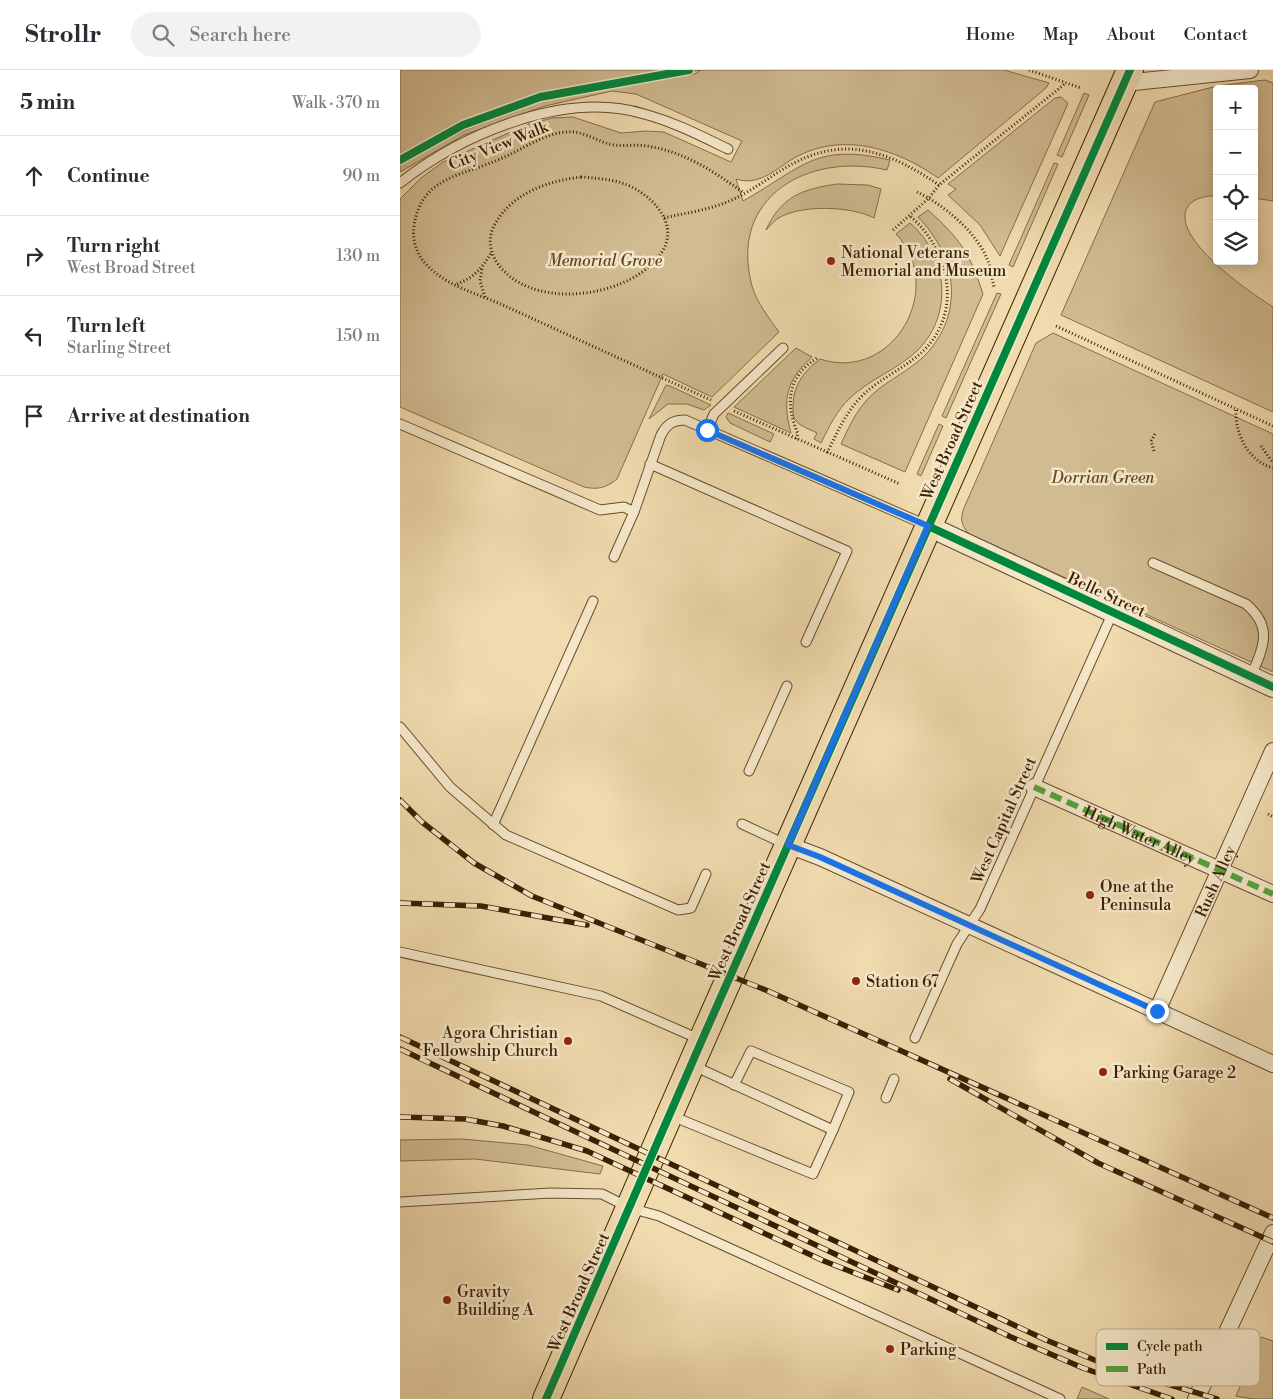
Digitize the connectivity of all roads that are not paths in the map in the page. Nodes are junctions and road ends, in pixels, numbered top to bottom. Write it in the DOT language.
graph roads {
  1 [pos="1250,70"];
  2 [pos="1127,76"];
  3 [pos="728,149"];
  4 [pos="400,183"];
  5 [pos="783,348"];
  6 [pos="400,424"];
  7 [pos="707,430"];
  8 [pos="650,464"];
  9 [pos="634,512"];
  10 [pos="928,526"];
  11 [pos="614,557"];
  12 [pos="1154,563"];
  13 [pos="594,601"];
  14 [pos="1113,612"];
  15 [pos="806,642"];
  16 [pos="1251,676"];
  17 [pos="787,686"];
  18 [pos="1273,687"];
  19 [pos="400,728"];
  20 [pos="1273,751"];
  21 [pos="749,771"];
  22 [pos="1034,787"];
  23 [pos="742,824"];
  24 [pos="493,825"];
  25 [pos="788,845"];
  26 [pos="1220,870"];
  27 [pos="706,874"];
  28 [pos="1273,894"];
  29 [pos="969,924"];
  30 [pos="400,952"];
  31 [pos="1157,1011"];
  32 [pos="915,1038"];
  33 [pos="702,1040"];
  34 [pos="691,1064"];
  35 [pos="1273,1064"];
  36 [pos="894,1080"];
  37 [pos="734,1085"];
  38 [pos="886,1098"];
  39 [pos="669,1115"];
  40 [pos="833,1130"];
  41 [pos="400,1202"];
  42 [pos="630,1208"];
  43 [pos="1273,1233"];
  44 [pos="1228,1329"];
  45 [pos="1202,1386"];
  46 [pos="546,1399"];
  47 [pos="1060,1399"];
  48 [pos="1196,1399"];
  1 -- 2 [label="street"];
  2 -- 10 [label="main road, West Broad Street"];
  3 -- 4 [label="lane"];
  5 -- 7 [label="lane"];
  6 -- 9 [label="lane"];
  7 -- 8 [label="lane"];
  7 -- 10 [label="lane"];
  8 -- 9 [label="lane"];
  8 -- 15 [label="lane"];
  9 -- 11 [label="lane"];
  10 -- 14 [label="street, Belle Street"];
  10 -- 25 [label="main road, West Broad Street"];
  12 -- 16 [label="lane"];
  13 -- 24 [label="lane"];
  14 -- 16 [label="street, Belle Street"];
  14 -- 22 [label="lane, West Capital Street"];
  16 -- 18 [label="street, Belle Street"];
  17 -- 21 [label="lane"];
  19 -- 24 [label="lane"];
  20 -- 26 [label="street, Rush Alley"];
  22 -- 26 [label="street, High Water Alley"];
  22 -- 29 [label="lane, West Capital Street"];
  23 -- 25 [label="lane"];
  24 -- 27 [label="lane"];
  25 -- 29 [label="street"];
  25 -- 33 [label="main road, West Broad Street"];
  26 -- 28 [label="street, High Water Alley"];
  26 -- 31 [label="street, Rush Alley"];
  29 -- 31 [label="street"];
  29 -- 32 [label="lane, West Capital Street"];
  30 -- 33 [label="lane"];
  31 -- 35 [label="street"];
  33 -- 34 [label="main road, West Broad Street"];
  34 -- 37 [label="lane"];
  34 -- 39 [label="main road, West Broad Street"];
  36 -- 38 [label="lane"];
  37 -- 40 [label="lane"];
  37 -- 40 [label="lane"];
  39 -- 40 [label="lane"];
  39 -- 42 [label="main road, West Broad Street"];
  41 -- 42 [label="lane"];
  42 -- 46 [label="main road, West Broad Street"];
  42 -- 47 [label="lane"];
  43 -- 44 [label="street"];
  45 -- 48 [label="street"];
}
